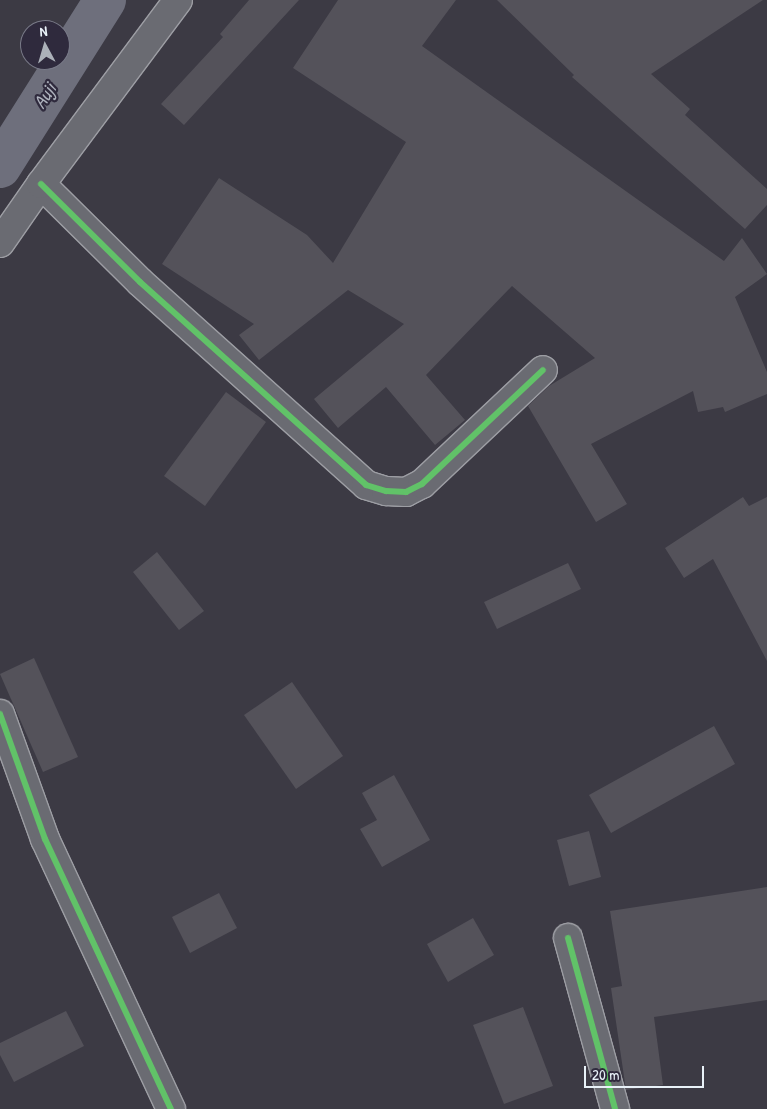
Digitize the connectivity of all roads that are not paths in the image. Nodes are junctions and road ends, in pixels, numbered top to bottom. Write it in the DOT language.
graph roads {
  1 [pos="178,0"];
  2 [pos="41,184"];
  3 [pos="0,243"];
  4 [pos="543,370"];
  5 [pos="0,714"];
  6 [pos="568,938"];
  7 [pos="171,1109"];
  8 [pos="615,1109"];
  1 -- 2 [label="street"];
  2 -- 3 [label="street"];
  2 -- 4 [label="street"];
  5 -- 7 [label="street"];
  6 -- 8 [label="street"];
}
